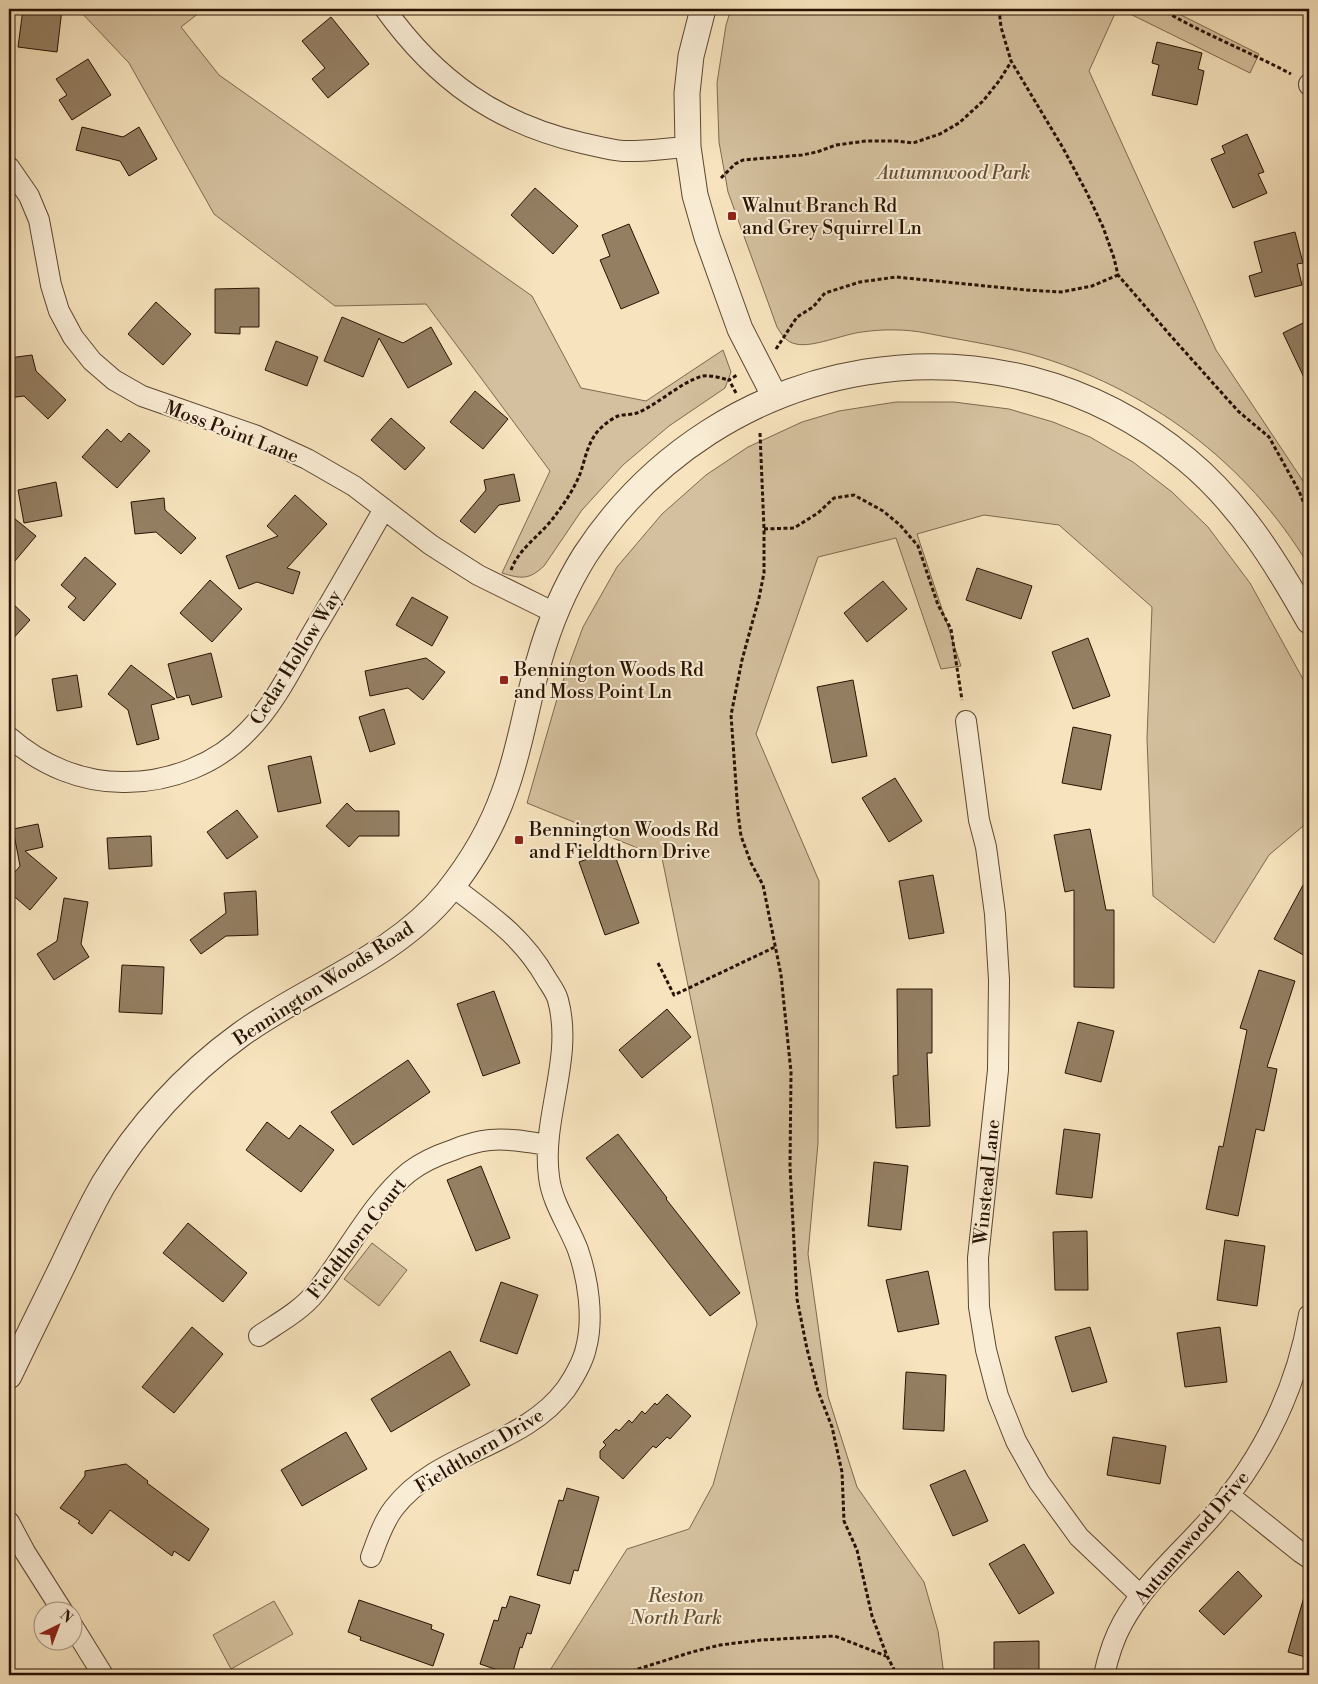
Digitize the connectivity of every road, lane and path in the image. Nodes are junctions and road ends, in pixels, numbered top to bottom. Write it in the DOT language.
graph roads {
  1 [pos="386,9"];
  2 [pos="702,9"];
  3 [pos="999,9"];
  4 [pos="1161,9"];
  5 [pos="1011,61"];
  6 [pos="1309,84"];
  7 [pos="688,147"];
  8 [pos="9,167"];
  9 [pos="721,178"];
  10 [pos="1118,275"];
  11 [pos="780,343"];
  12 [pos="730,380"];
  13 [pos="775,397"];
  14 [pos="746,410"];
  15 [pos="384,509"];
  16 [pos="1309,516"];
  17 [pos="764,530"];
  18 [pos="505,588"];
  19 [pos="555,613"];
  20 [pos="1309,621"];
  21 [pos="966,722"];
  22 [pos="9,736"];
  23 [pos="452,886"];
  24 [pos="775,947"];
  25 [pos="658,964"];
  26 [pos="547,1145"];
  27 [pos="1309,1315"];
  28 [pos="259,1336"];
  29 [pos="17,1340"];
  30 [pos="9,1376"];
  31 [pos="1229,1495"];
  32 [pos="9,1522"];
  33 [pos="17,1548"];
  34 [pos="371,1557"];
  35 [pos="1309,1558"];
  36 [pos="1140,1595"];
  37 [pos="57,1602"];
  38 [pos="82,1641"];
  39 [pos="887,1656"];
  40 [pos="104,1675"];
  41 [pos="619,1675"];
  42 [pos="897,1675"];
  43 [pos="1104,1675"];
  1 -- 7 [label="street"];
  2 -- 7 [label="street"];
  3 -- 5 [label="path"];
  4 -- 6 [label="path"];
  5 -- 9 [label="path"];
  5 -- 10 [label="path"];
  7 -- 13 [label="street"];
  8 -- 15 [label="street, Moss Point Lane"];
  10 -- 11 [label="path"];
  10 -- 16 [label="path"];
  12 -- 18 [label="path"];
  13 -- 14 [label="street, Bennington Woods Road"];
  13 -- 20 [label="street, Bennington Woods Road"];
  14 -- 17 [label="path"];
  14 -- 19 [label="street, Bennington Woods Road"];
  15 -- 18 [label="street, Moss Point Lane"];
  15 -- 22 [label="street, Cedar Hollow Way"];
  17 -- 21 [label="path"];
  17 -- 24 [label="path"];
  18 -- 19 [label="street, Moss Point Lane"];
  19 -- 23 [label="street, Bennington Woods Road"];
  21 -- 36 [label="street, Winstead Lane"];
  23 -- 26 [label="street, Fieldthorn Drive"];
  23 -- 29 [label="street, Bennington Woods Road"];
  24 -- 25 [label="path"];
  24 -- 39 [label="path"];
  26 -- 28 [label="street, Fieldthorn Court"];
  26 -- 34 [label="street, Fieldthorn Drive"];
  27 -- 31 [label="street, Autumnwood Drive"];
  29 -- 30 [label="street, Bennington Woods Road"];
  31 -- 35 [label="street"];
  31 -- 36 [label="street, Autumnwood Drive"];
  32 -- 33 [label="street"];
  33 -- 37 [label="street"];
  36 -- 43 [label="street, Autumnwood Drive"];
  38 -- 40 [label="street"];
  39 -- 41 [label="path"];
  39 -- 42 [label="path"];
}
